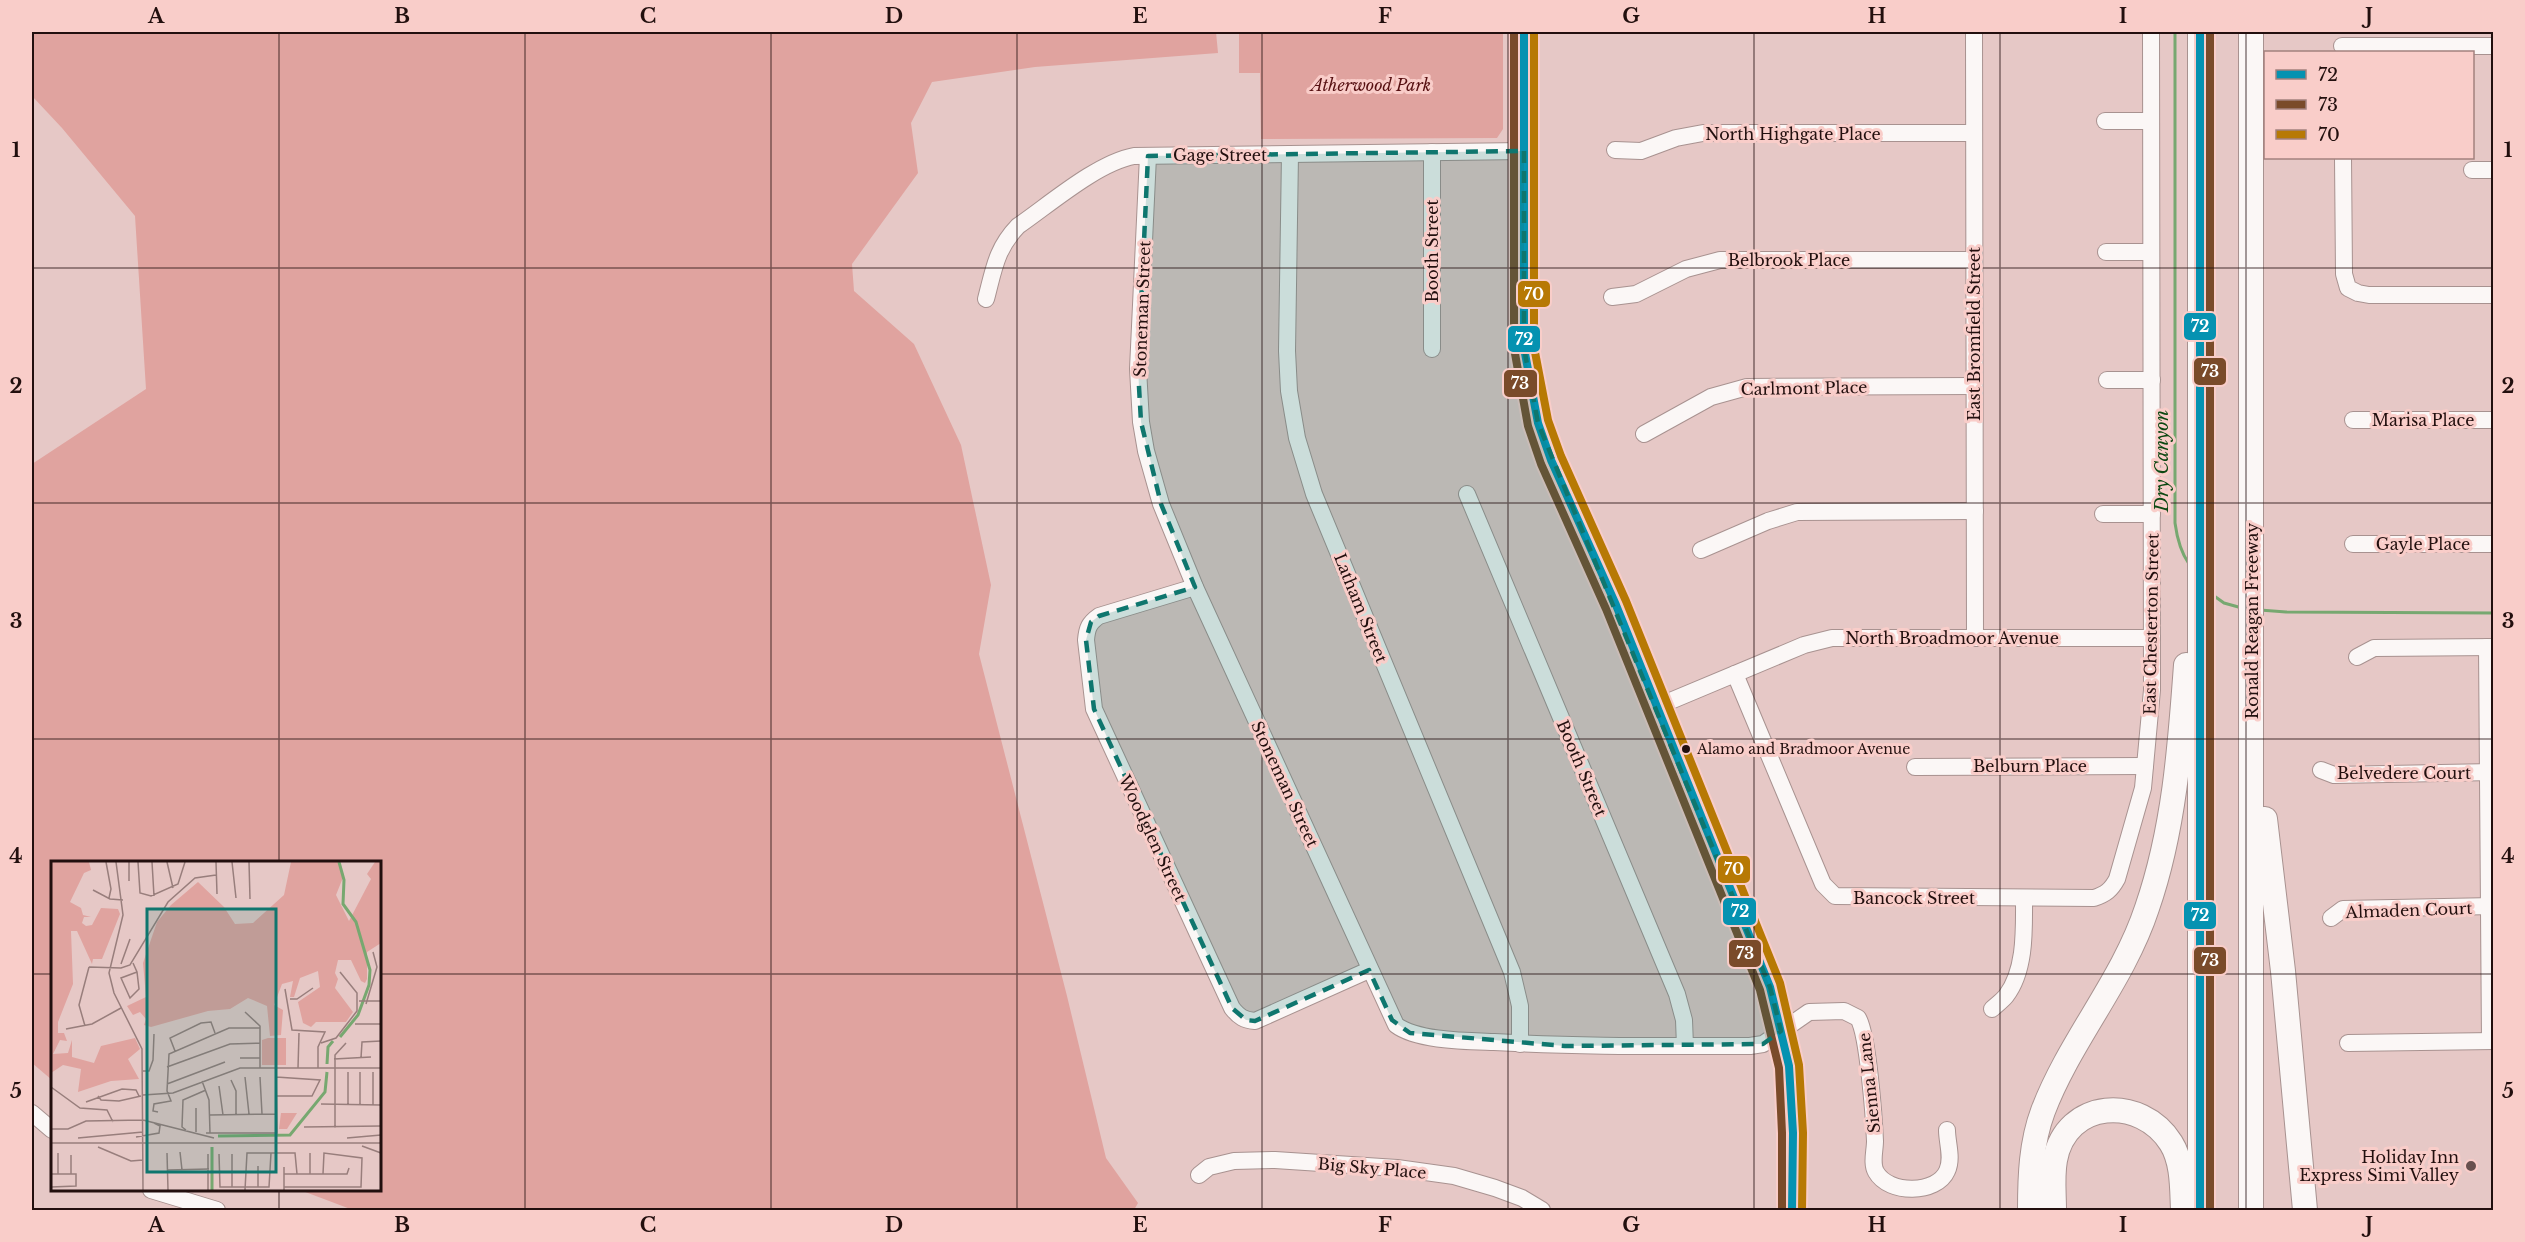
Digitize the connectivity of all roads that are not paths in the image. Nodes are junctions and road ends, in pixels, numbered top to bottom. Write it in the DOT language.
graph roads {
  1 [pos="1524,32"];
  2 [pos="1974,32"];
  3 [pos="2151,32"];
  4 [pos="2200,32"];
  5 [pos="2251,32"];
  6 [pos="2342,43"];
  7 [pos="2493,46"];
  8 [pos="2105,121"];
  9 [pos="2151,121"];
  10 [pos="1974,133"];
  11 [pos="1615,150"];
  12 [pos="1524,151"];
  13 [pos="1432,152"];
  14 [pos="1290,154"];
  15 [pos="1148,156"];
  16 [pos="2343,159"];
  17 [pos="2472,170"];
  18 [pos="2493,170"];
  19 [pos="2106,252"];
  20 [pos="2151,252"];
  21 [pos="1974,260"];
  22 [pos="2493,295"];
  23 [pos="1612,297"];
  24 [pos="986,299"];
  25 [pos="1432,349"];
  26 [pos="2107,380"];
  27 [pos="2152,380"];
  28 [pos="1974,386"];
  29 [pos="2353,420"];
  30 [pos="2493,420"];
  31 [pos="1644,434"];
  32 [pos="1467,494"];
  33 [pos="1975,511"];
  34 [pos="2103,514"];
  35 [pos="2152,514"];
  36 [pos="2353,544"];
  37 [pos="2493,544"];
  38 [pos="1701,550"];
  39 [pos="1195,587"];
  40 [pos="2200,599"];
  41 [pos="1975,637"];
  42 [pos="2152,638"];
  43 [pos="2490,647"];
  44 [pos="2357,657"];
  45 [pos="1735,674"];
  46 [pos="2252,693"];
  47 [pos="1656,707"];
  48 [pos="2145,766"];
  49 [pos="1915,767"];
  50 [pos="2321,770"];
  51 [pos="2491,772"];
  52 [pos="2024,898"];
  53 [pos="2094,898"];
  54 [pos="2491,906"];
  55 [pos="2331,918"];
  56 [pos="1369,970"];
  57 [pos="1992,1009"];
  58 [pos="1781,1031"];
  59 [pos="2492,1041"];
  60 [pos="2348,1043"];
  61 [pos="1520,1044"];
  62 [pos="1685,1046"];
  63 [pos="32,1113"];
  64 [pos="2252,1121"];
  65 [pos="51,1129"];
  66 [pos="1947,1130"];
  67 [pos="1198,1175"];
  68 [pos="154,1191"];
  69 [pos="217,1210"];
  70 [pos="1542,1210"];
  71 [pos="1792,1210"];
  72 [pos="2030,1210"];
  73 [pos="2054,1210"];
  74 [pos="2183,1210"];
  75 [pos="2200,1210"];
  76 [pos="2251,1210"];
  77 [pos="2262,1210"];
  78 [pos="2305,1210"];
  1 -- 12 [label="main road"];
  2 -- 10 [label="street, East Bromfield Street"];
  3 -- 9 [label="street, East Chesterton Street"];
  4 -- 40 [label="highway"];
  5 -- 46 [label="highway, Ronald Reagan Freeway"];
  6 -- 7 [label="street"];
  8 -- 9 [label="street"];
  9 -- 20 [label="street, East Chesterton Street"];
  10 -- 11 [label="street, North Highgate Place"];
  10 -- 21 [label="street, East Bromfield Street"];
  12 -- 13 [label="street, Gage Street"];
  12 -- 47 [label="main road"];
  13 -- 14 [label="street, Gage Street"];
  13 -- 25 [label="street, Booth Street"];
  14 -- 15 [label="street, Gage Street"];
  14 -- 61 [label="street, Latham Street"];
  15 -- 24 [label="street, Gage Street"];
  15 -- 39 [label="street, Stoneman Street"];
  16 -- 22 [label="street"];
  17 -- 18 [label="street"];
  19 -- 20 [label="street"];
  20 -- 27 [label="street, East Chesterton Street"];
  21 -- 23 [label="street, Belbrook Place"];
  21 -- 28 [label="street, East Bromfield Street"];
  26 -- 27 [label="street"];
  27 -- 35 [label="street, East Chesterton Street"];
  28 -- 31 [label="street, Carlmont Place"];
  28 -- 33 [label="street, East Bromfield Street"];
  29 -- 30 [label="street, Marisa Place"];
  32 -- 62 [label="street, Booth Street"];
  33 -- 38 [label="street"];
  33 -- 41 [label="street, East Bromfield Street"];
  34 -- 35 [label="street, East Chesterton Street"];
  35 -- 42 [label="street, East Chesterton Street"];
  36 -- 37 [label="street, Gayle Place"];
  39 -- 56 [label="street, Stoneman Street"];
  39 -- 56 [label="street, Woodglen Street"];
  40 -- 72 [label="highway"];
  40 -- 75 [label="highway"];
  41 -- 42 [label="street, North Broadmoor Avenue"];
  41 -- 45 [label="street, North Broadmoor Avenue"];
  42 -- 48 [label="street, East Chesterton Street"];
  43 -- 44 [label="street"];
  43 -- 51 [label="street"];
  45 -- 47 [label="street, North Broadmoor Avenue"];
  45 -- 52 [label="street, Bancock Street"];
  46 -- 64 [label="highway, Ronald Reagan Freeway"];
  46 -- 78 [label="highway"];
  47 -- 58 [label="main road"];
  48 -- 49 [label="street, Belburn Place"];
  48 -- 53 [label="street, East Chesterton Street"];
  50 -- 51 [label="street, Belvedere Court"];
  51 -- 54 [label="street"];
  52 -- 53 [label="street, Bancock Street"];
  52 -- 57 [label="street"];
  54 -- 55 [label="street, Almaden Court"];
  54 -- 59 [label="street"];
  56 -- 61 [label="street, Stoneman Street"];
  58 -- 62 [label="street, Stoneman Street"];
  58 -- 66 [label="street, Sienna Lane"];
  58 -- 71 [label="main road"];
  59 -- 60 [label="street"];
  61 -- 62 [label="street, Stoneman Street"];
  63 -- 65 [label="street"];
  64 -- 76 [label="highway, Ronald Reagan Freeway"];
  64 -- 77 [label="highway"];
  67 -- 70 [label="street, Big Sky Place"];
  68 -- 69 [label="street"];
  73 -- 74 [label="highway"];
}
